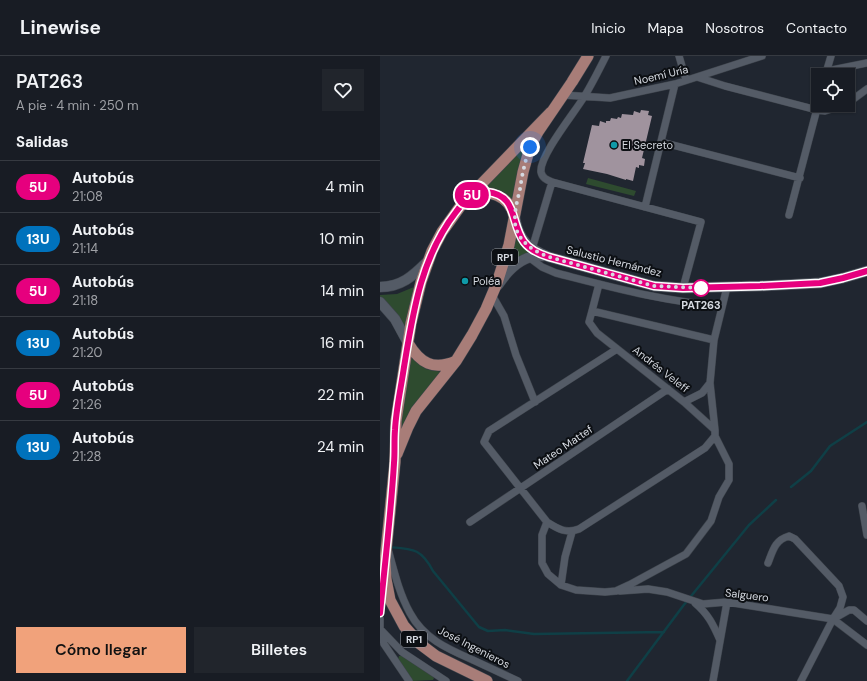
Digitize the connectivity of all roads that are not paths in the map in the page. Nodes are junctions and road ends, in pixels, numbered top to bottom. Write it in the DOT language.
graph roads {
  1 [pos="588,56"];
  2 [pos="606,56"];
  3 [pos="679,56"];
  4 [pos="762,56"];
  5 [pos="831,56"];
  6 [pos="867,63"];
  7 [pos="828,68"];
  8 [pos="847,68"];
  9 [pos="697,77"];
  10 [pos="686,80"];
  11 [pos="675,84"];
  12 [pos="867,89"];
  13 [pos="563,95"];
  14 [pos="584,97"];
  15 [pos="855,98"];
  16 [pos="811,106"];
  17 [pos="551,112"];
  18 [pos="816,112"];
  19 [pos="661,142"];
  20 [pos="800,178"];
  21 [pos="552,182"];
  22 [pos="470,196"];
  23 [pos="645,207"];
  24 [pos="789,215"];
  25 [pos="515,219"];
  26 [pos="530,253"];
  27 [pos="427,262"];
  28 [pos="867,271"];
  29 [pos="598,284"];
  30 [pos="380,287"];
  31 [pos="683,288"];
  32 [pos="727,288"];
  33 [pos="492,295"];
  34 [pos="380,302"];
  35 [pos="722,306"];
  36 [pos="592,311"];
  37 [pos="714,340"];
  38 [pos="408,343"];
  39 [pos="616,349"];
  40 [pos="456,361"];
  41 [pos="710,383"];
  42 [pos="668,389"];
  43 [pos="535,402"];
  44 [pos="684,402"];
  45 [pos="715,433"];
  46 [pos="395,462"];
  47 [pos="521,489"];
  48 [pos="862,506"];
  49 [pos="470,522"];
  50 [pos="547,522"];
  51 [pos="572,532"];
  52 [pos="867,535"];
  53 [pos="387,543"];
  54 [pos="385,561"];
  55 [pos="768,563"];
  56 [pos="561,585"];
  57 [pos="616,591"];
  58 [pos="693,601"];
  59 [pos="727,602"];
  60 [pos="380,613"];
  61 [pos="380,619"];
  62 [pos="833,619"];
  63 [pos="867,621"];
  64 [pos="380,629"];
  65 [pos="720,640"];
  66 [pos="867,645"];
  67 [pos="442,680"];
  68 [pos="409,681"];
  69 [pos="487,681"];
  70 [pos="518,681"];
  71 [pos="713,681"];
  72 [pos="801,681"];
  1 -- 13 [label="main road, RP1"];
  2 -- 14 [label="street"];
  3 -- 10 [label="street"];
  4 -- 9 [label="street, Noemí Uría"];
  5 -- 7 [label="street"];
  6 -- 8 [label="street"];
  9 -- 10 [label="street, Noemí Uría"];
  9 -- 16 [label="street"];
  10 -- 11 [label="street, Noemí Uría"];
  11 -- 14 [label="street, Noemí Uría"];
  11 -- 19 [label="street"];
  12 -- 15 [label="street"];
  13 -- 14 [label="street, Noemí Uría"];
  13 -- 17 [label="main road, RP1"];
  14 -- 21 [label="street"];
  17 -- 22 [label="main road, RP1"];
  17 -- 25 [label="main road"];
  18 -- 20 [label="street"];
  19 -- 20 [label="street"];
  19 -- 23 [label="street"];
  20 -- 24 [label="street"];
  21 -- 23 [label="street"];
  21 -- 26 [label="street"];
  22 -- 25 [label="main road"];
  22 -- 27 [label="main road, RP1"];
  23 -- 31 [label="street"];
  25 -- 26 [label="street"];
  25 -- 33 [label="main road, RP1"];
  26 -- 29 [label="street"];
  26 -- 31 [label="street, Salustio Hernández"];
  26 -- 33 [label="street"];
  27 -- 30 [label="street"];
  27 -- 38 [label="main road, RP1"];
  28 -- 32 [label="street, Salustio Hernández"];
  29 -- 35 [label="street"];
  29 -- 36 [label="street"];
  31 -- 32 [label="street, Salustio Hernández"];
  32 -- 35 [label="street"];
  33 -- 40 [label="main road, RP1"];
  33 -- 43 [label="street"];
  34 -- 38 [label="street"];
  35 -- 37 [label="street"];
  36 -- 37 [label="street"];
  36 -- 39 [label="street, Andrés Veleff"];
  37 -- 41 [label="street"];
  38 -- 40 [label="main road"];
  38 -- 46 [label="main road, RP1"];
  39 -- 42 [label="street, Andrés Veleff"];
  39 -- 43 [label="street"];
  40 -- 46 [label="main road, RP1"];
  41 -- 44 [label="street"];
  41 -- 45 [label="street"];
  42 -- 44 [label="street, Andrés Veleff"];
  42 -- 47 [label="street, Mateo Mattef"];
  43 -- 47 [label="street"];
  44 -- 45 [label="street, Andrés Veleff"];
  45 -- 51 [label="street"];
  45 -- 57 [label="street"];
  46 -- 53 [label="main road, RP1"];
  47 -- 49 [label="street, Mateo Mattef"];
  47 -- 50 [label="street"];
  48 -- 52 [label="street"];
  50 -- 51 [label="street"];
  50 -- 56 [label="street"];
  51 -- 56 [label="street"];
  53 -- 54 [label="main road, RP1"];
  53 -- 70 [label="street, José Ingenieros"];
  54 -- 60 [label="street"];
  54 -- 69 [label="main road, RP1"];
  55 -- 62 [label="street"];
  56 -- 57 [label="street, Salguero"];
  57 -- 58 [label="street, Salguero"];
  58 -- 59 [label="street, Salguero"];
  58 -- 65 [label="street"];
  59 -- 62 [label="street, Salguero"];
  59 -- 65 [label="street"];
  61 -- 64 [label="street"];
  62 -- 63 [label="street"];
  62 -- 66 [label="street, Salguero"];
  62 -- 72 [label="street"];
  64 -- 67 [label="street"];
  64 -- 68 [label="street"];
  65 -- 71 [label="street"];
}
